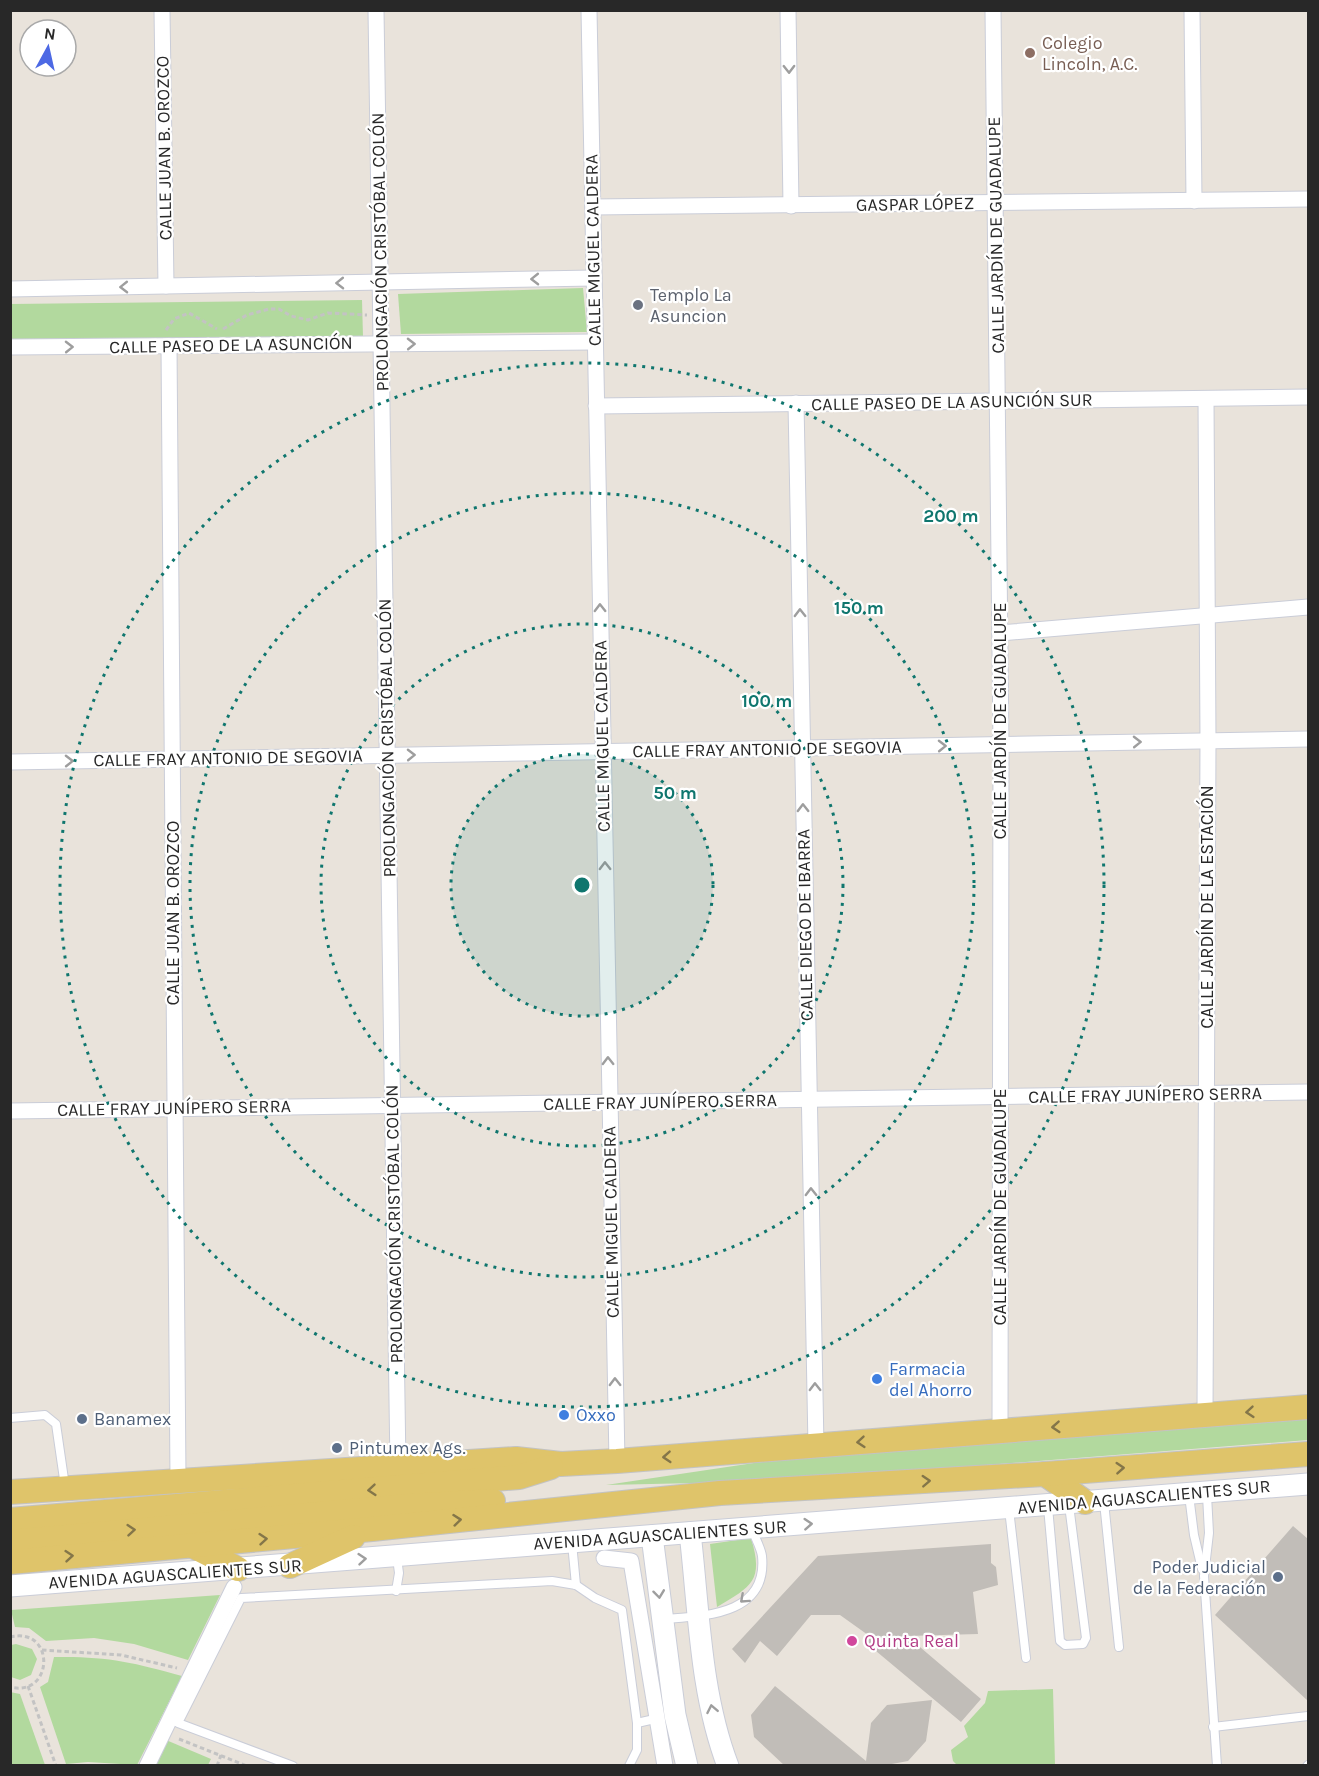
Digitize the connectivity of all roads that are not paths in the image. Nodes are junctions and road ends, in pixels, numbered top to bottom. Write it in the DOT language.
graph roads {
  1 [pos="162,10"];
  2 [pos="376,10"];
  3 [pos="589,10"];
  4 [pos="788,10"];
  5 [pos="993,10"];
  6 [pos="1192,10"];
  7 [pos="1308,199"];
  8 [pos="1194,201"];
  9 [pos="996,203"];
  10 [pos="791,206"];
  11 [pos="593,207"];
  12 [pos="594,278"];
  13 [pos="380,282"];
  14 [pos="166,286"];
  15 [pos="10,289"];
  16 [pos="595,342"];
  17 [pos="381,344"];
  18 [pos="169,346"];
  19 [pos="10,348"];
  20 [pos="1308,397"];
  21 [pos="1206,399"];
  22 [pos="998,401"];
  23 [pos="796,404"];
  24 [pos="596,406"];
  25 [pos="1308,608"];
  26 [pos="1207,616"];
  27 [pos="1000,633"];
  28 [pos="1308,740"];
  29 [pos="1208,741"];
  30 [pos="1001,745"];
  31 [pos="802,748"];
  32 [pos="603,752"];
  33 [pos="387,755"];
  34 [pos="172,759"];
  35 [pos="10,762"];
  36 [pos="1308,1092"];
  37 [pos="1206,1094"];
  38 [pos="999,1097"];
  39 [pos="809,1100"];
  40 [pos="609,1102"];
  41 [pos="393,1105"];
  42 [pos="175,1108"];
  43 [pos="10,1111"];
  44 [pos="1308,1407"];
  45 [pos="1205,1415"];
  46 [pos="10,1418"];
  47 [pos="1000,1431"];
  48 [pos="816,1446"];
  49 [pos="1308,1454"];
  50 [pos="616,1461"];
  51 [pos="561,1464"];
  52 [pos="398,1466"];
  53 [pos="1045,1474"];
  54 [pos="178,1479"];
  55 [pos="1308,1484"];
  56 [pos="65,1488"];
  57 [pos="12,1492"];
  58 [pos="720,1493"];
  59 [pos="1198,1493"];
  60 [pos="1077,1503"];
  61 [pos="1009,1509"];
  62 [pos="10,1520"];
  63 [pos="752,1528"];
  64 [pos="372,1529"];
  65 [pos="690,1533"];
  66 [pos="652,1536"];
  67 [pos="572,1541"];
  68 [pos="10,1542"];
  69 [pos="191,1545"];
  70 [pos="397,1556"];
  71 [pos="604,1557"];
  72 [pos="10,1562"];
  73 [pos="290,1566"];
  74 [pos="1204,1576"];
  75 [pos="238,1585"];
  76 [pos="576,1585"];
  77 [pos="10,1586"];
  78 [pos="396,1591"];
  79 [pos="700,1616"];
  80 [pos="662,1620"];
  81 [pos="1119,1647"];
  82 [pos="1026,1658"];
  83 [pos="1308,1716"];
  84 [pos="666,1717"];
  85 [pos="637,1723"];
  86 [pos="1213,1727"];
  87 [pos="679,1759"];
  88 [pos="147,1766"];
  89 [pos="293,1766"];
  90 [pos="629,1766"];
  91 [pos="665,1766"];
  92 [pos="728,1766"];
  93 [pos="1217,1766"];
  1 -- 14 [label="street, CALLE JUAN B. OROZCO"];
  2 -- 13 [label="street, PROLONGACIÓN CRISTÓBAL COLÓN"];
  3 -- 11 [label="street, CALLE MIGUEL CALDERA"];
  4 -- 10 [label="street, one-way"];
  5 -- 9 [label="street, CALLE JARDÍN DE GUADALUPE"];
  6 -- 8 [label="street"];
  7 -- 8 [label="street, GASPAR LÓPEZ"];
  8 -- 9 [label="street, GASPAR LÓPEZ"];
  9 -- 10 [label="street, GASPAR LÓPEZ"];
  9 -- 22 [label="street, CALLE JARDÍN DE GUADALUPE"];
  10 -- 11 [label="street, GASPAR LÓPEZ"];
  11 -- 12 [label="street, CALLE MIGUEL CALDERA"];
  12 -- 13 [label="street, one-way"];
  12 -- 16 [label="street, CALLE MIGUEL CALDERA"];
  13 -- 14 [label="street, one-way"];
  13 -- 17 [label="street, PROLONGACIÓN CRISTÓBAL COLÓN"];
  14 -- 15 [label="street, one-way"];
  17 -- 16 [label="street, CALLE PASEO DE LA ASUNCIÓN, one-way"];
  16 -- 24 [label="street, CALLE MIGUEL CALDERA"];
  17 -- 18 [label="street, CALLE PASEO DE LA ASUNCIÓN"];
  17 -- 33 [label="street, PROLONGACIÓN CRISTÓBAL COLÓN"];
  19 -- 18 [label="street, CALLE PASEO DE LA ASUNCIÓN, one-way"];
  18 -- 34 [label="street, CALLE JUAN B. OROZCO"];
  20 -- 21 [label="street, CALLE PASEO DE LA ASUNCIÓN SUR"];
  21 -- 22 [label="street, CALLE PASEO DE LA ASUNCIÓN SUR"];
  21 -- 26 [label="street, CALLE JARDÍN DE LA ESTACIÓN"];
  22 -- 23 [label="street, CALLE PASEO DE LA ASUNCIÓN SUR"];
  22 -- 27 [label="street, CALLE JARDÍN DE GUADALUPE"];
  23 -- 24 [label="street, CALLE PASEO DE LA ASUNCIÓN SUR"];
  31 -- 23 [label="street, CALLE DIEGO DE IBARRA, one-way"];
  32 -- 24 [label="street, CALLE MIGUEL CALDERA, one-way"];
  25 -- 26 [label="street"];
  26 -- 27 [label="street"];
  26 -- 29 [label="street, CALLE JARDÍN DE LA ESTACIÓN"];
  27 -- 30 [label="street, CALLE JARDÍN DE GUADALUPE"];
  28 -- 29 [label="street, CALLE FRAY ANTONIO DE SEGOVIA"];
  30 -- 29 [label="street, CALLE FRAY ANTONIO DE SEGOVIA, one-way"];
  29 -- 37 [label="street, CALLE JARDÍN DE LA ESTACIÓN"];
  31 -- 30 [label="street, CALLE FRAY ANTONIO DE SEGOVIA, one-way"];
  30 -- 38 [label="street, CALLE JARDÍN DE GUADALUPE"];
  31 -- 32 [label="street, CALLE FRAY ANTONIO DE SEGOVIA"];
  39 -- 31 [label="street, CALLE DIEGO DE IBARRA, one-way"];
  33 -- 32 [label="street, CALLE FRAY ANTONIO DE SEGOVIA, one-way"];
  40 -- 32 [label="street, CALLE MIGUEL CALDERA, one-way"];
  33 -- 34 [label="street, CALLE FRAY ANTONIO DE SEGOVIA"];
  33 -- 41 [label="street, PROLONGACIÓN CRISTÓBAL COLÓN"];
  35 -- 34 [label="street, CALLE FRAY ANTONIO DE SEGOVIA, one-way"];
  34 -- 42 [label="street, CALLE JUAN B. OROZCO"];
  36 -- 37 [label="street, CALLE FRAY JUNÍPERO SERRA"];
  37 -- 38 [label="street, CALLE FRAY JUNÍPERO SERRA"];
  37 -- 45 [label="street, CALLE JARDÍN DE LA ESTACIÓN"];
  38 -- 39 [label="street, CALLE FRAY JUNÍPERO SERRA"];
  38 -- 47 [label="street, CALLE JARDÍN DE GUADALUPE"];
  39 -- 40 [label="street, CALLE FRAY JUNÍPERO SERRA"];
  48 -- 39 [label="street, CALLE DIEGO DE IBARRA, one-way"];
  40 -- 41 [label="street, CALLE FRAY JUNÍPERO SERRA"];
  50 -- 40 [label="street, CALLE MIGUEL CALDERA, one-way"];
  41 -- 42 [label="street, CALLE FRAY JUNÍPERO SERRA"];
  41 -- 52 [label="street, PROLONGACIÓN CRISTÓBAL COLÓN"];
  42 -- 43 [label="street, CALLE FRAY JUNÍPERO SERRA"];
  42 -- 54 [label="street, CALLE JUAN B. OROZCO"];
  44 -- 45 [label="main road, one-way"];
  45 -- 47 [label="main road, one-way"];
  46 -- 56 [label="lane"];
  47 -- 48 [label="main road, one-way"];
  48 -- 50 [label="main road, one-way"];
  53 -- 49 [label="main road, AVENIDA AGUASCALIENTES SUR, one-way"];
  50 -- 51 [label="main road"];
  51 -- 52 [label="main road"];
  51 -- 62 [label="main road, one-way"];
  52 -- 54 [label="main road"];
  58 -- 53 [label="main road, AVENIDA AGUASCALIENTES SUR, one-way"];
  53 -- 60 [label="main road"];
  54 -- 56 [label="main road"];
  55 -- 59 [label="street, AVENIDA AGUASCALIENTES SUR"];
  56 -- 57 [label="main road"];
  64 -- 58 [label="main road, AVENIDA AGUASCALIENTES SUR, one-way"];
  68 -- 58 [label="main road, AVENIDA AGUASCALIENTES SUR, one-way"];
  59 -- 60 [label="street, AVENIDA AGUASCALIENTES SUR"];
  59 -- 74 [label="lane"];
  59 -- 74 [label="lane"];
  60 -- 60 [label="lane"];
  60 -- 61 [label="street, AVENIDA AGUASCALIENTES SUR"];
  60 -- 81 [label="lane"];
  63 -- 61 [label="street, AVENIDA AGUASCALIENTES SUR, one-way"];
  61 -- 82 [label="lane"];
  63 -- 65 [label="street, AVENIDA AGUASCALIENTES SUR"];
  63 -- 79 [label="lane, one-way"];
  69 -- 64 [label="main road, AVENIDA AGUASCALIENTES SUR, one-way"];
  64 -- 73 [label="main road"];
  65 -- 66 [label="street, AVENIDA AGUASCALIENTES SUR"];
  65 -- 79 [label="street"];
  66 -- 67 [label="street, AVENIDA AGUASCALIENTES SUR"];
  66 -- 80 [label="street, one-way"];
  67 -- 70 [label="street, AVENIDA AGUASCALIENTES SUR"];
  67 -- 76 [label="lane"];
  72 -- 69 [label="main road, AVENIDA AGUASCALIENTES SUR, one-way"];
  69 -- 75 [label="main road"];
  73 -- 70 [label="street, AVENIDA AGUASCALIENTES SUR, one-way"];
  70 -- 78 [label="lane"];
  71 -- 84 [label="street"];
  73 -- 75 [label="street, AVENIDA AGUASCALIENTES SUR"];
  74 -- 86 [label="lane"];
  75 -- 77 [label="street, AVENIDA AGUASCALIENTES SUR"];
  75 -- 78 [label="lane"];
  75 -- 88 [label="street"];
  75 -- 89 [label="lane"];
  76 -- 78 [label="lane"];
  76 -- 85 [label="lane"];
  79 -- 80 [label="lane"];
  92 -- 79 [label="street, one-way"];
  80 -- 84 [label="street"];
  83 -- 86 [label="lane"];
  84 -- 85 [label="lane"];
  84 -- 87 [label="street"];
  84 -- 91 [label="street"];
  85 -- 90 [label="lane"];
  86 -- 93 [label="lane"];
}
